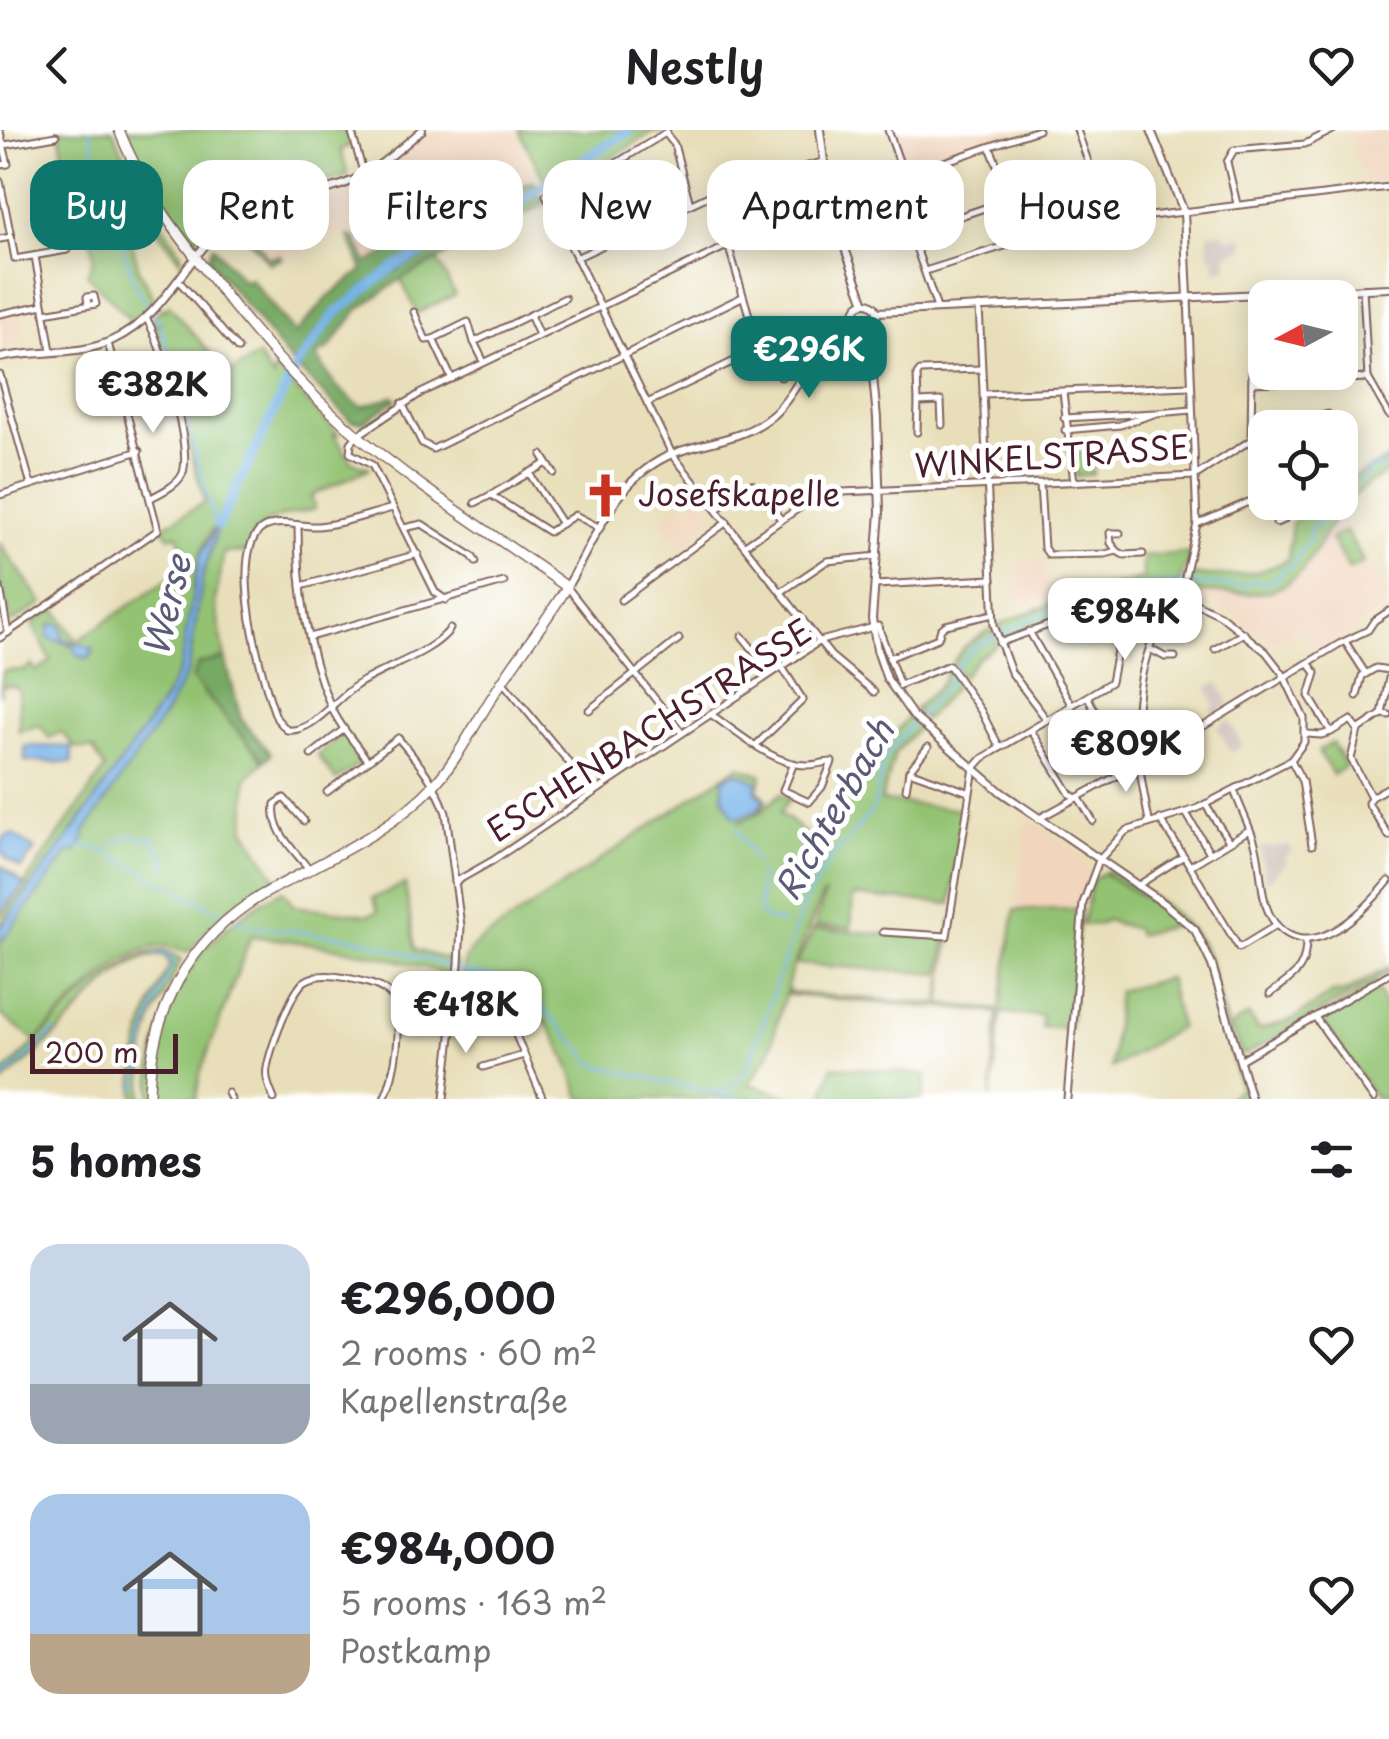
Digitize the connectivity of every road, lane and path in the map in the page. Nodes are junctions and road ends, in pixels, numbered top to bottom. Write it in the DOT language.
graph roads {
  1 [pos="119,130"];
  2 [pos="351,130"];
  3 [pos="422,130"];
  4 [pos="820,130"];
  5 [pos="888,130"];
  6 [pos="1038,130"];
  7 [pos="1077,130"];
  8 [pos="1150,130"];
  9 [pos="1333,130"];
  10 [pos="0,132"];
  11 [pos="666,133"];
  12 [pos="56,136"];
  13 [pos="5,145"];
  14 [pos="990,146"];
  15 [pos="360,160"];
  16 [pos="382,160"];
  17 [pos="622,160"];
  18 [pos="822,160"];
  19 [pos="898,160"];
  20 [pos="950,160"];
  21 [pos="995,160"];
  22 [pos="1088,160"];
  23 [pos="0,165"];
  24 [pos="0,181"];
  25 [pos="349,181"];
  26 [pos="1389,187"];
  27 [pos="707,197"];
  28 [pos="690,204"];
  29 [pos="1237,204"];
  30 [pos="1184,212"];
  31 [pos="1156,215"];
  32 [pos="10,238"];
  33 [pos="0,239"];
  34 [pos="66,250"];
  35 [pos="572,250"];
  36 [pos="715,250"];
  37 [pos="730,250"];
  38 [pos="846,250"];
  39 [pos="917,250"];
  40 [pos="989,250"];
  41 [pos="55,252"];
  42 [pos="194,255"];
  43 [pos="35,256"];
  44 [pos="576,258"];
  45 [pos="925,271"];
  46 [pos="178,280"];
  47 [pos="1389,288"];
  48 [pos="1358,289"];
  49 [pos="1363,289"];
  50 [pos="1248,294"];
  51 [pos="1188,297"];
  52 [pos="565,298"];
  53 [pos="742,298"];
  54 [pos="864,303"];
  55 [pos="88,305"];
  56 [pos="600,305"];
  57 [pos="979,306"];
  58 [pos="937,308"];
  59 [pos="44,309"];
  60 [pos="414,312"];
  61 [pos="877,312"];
  62 [pos="0,314"];
  63 [pos="150,314"];
  64 [pos="530,315"];
  65 [pos="855,315"];
  66 [pos="868,325"];
  67 [pos="540,335"];
  68 [pos="433,340"];
  69 [pos="108,342"];
  70 [pos="474,342"];
  71 [pos="238,349"];
  72 [pos="759,349"];
  73 [pos="51,351"];
  74 [pos="623,355"];
  75 [pos="0,358"];
  76 [pos="484,362"];
  77 [pos="982,369"];
  78 [pos="0,374"];
  79 [pos="780,377"];
  80 [pos="452,378"];
  81 [pos="1368,378"];
  82 [pos="1358,379"];
  83 [pos="1190,386"];
  84 [pos="1063,392"];
  85 [pos="983,394"];
  86 [pos="918,402"];
  87 [pos="402,403"];
  88 [pos="648,403"];
  89 [pos="1192,410"];
  90 [pos="1157,413"];
  91 [pos="1389,414"];
  92 [pos="1064,418"];
  93 [pos="942,424"];
  94 [pos="1065,430"];
  95 [pos="917,432"];
  96 [pos="357,436"];
  97 [pos="1248,442"];
  98 [pos="139,451"];
  99 [pos="672,454"];
  100 [pos="542,455"];
  101 [pos="548,463"];
  102 [pos="554,473"];
  103 [pos="529,474"];
  104 [pos="1196,476"];
  105 [pos="1074,482"];
  106 [pos="1040,484"];
  107 [pos="31,486"];
  108 [pos="988,486"];
  109 [pos="880,490"];
  110 [pos="0,495"];
  111 [pos="491,495"];
  112 [pos="151,498"];
  113 [pos="1248,502"];
  114 [pos="476,503"];
  115 [pos="394,508"];
  116 [pos="717,509"];
  117 [pos="780,519"];
  118 [pos="1284,520"];
  119 [pos="726,522"];
  120 [pos="562,524"];
  121 [pos="1197,524"];
  122 [pos="1276,524"];
  123 [pos="298,526"];
  124 [pos="404,528"];
  125 [pos="600,528"];
  126 [pos="1120,532"];
  127 [pos="744,545"];
  128 [pos="1116,550"];
  129 [pos="418,554"];
  130 [pos="1143,554"];
  131 [pos="878,556"];
  132 [pos="476,562"];
  133 [pos="1185,576"];
  134 [pos="992,579"];
  135 [pos="504,582"];
  136 [pos="874,585"];
  137 [pos="301,586"];
  138 [pos="567,586"];
  139 [pos="0,588"];
  140 [pos="435,592"];
  141 [pos="781,592"];
  142 [pos="446,600"];
  143 [pos="622,600"];
  144 [pos="433,604"];
  145 [pos="1389,612"];
  146 [pos="993,614"];
  147 [pos="872,626"];
  148 [pos="450,629"];
  149 [pos="1029,631"];
  150 [pos="8,633"];
  151 [pos="1244,633"];
  152 [pos="742,636"];
  153 [pos="309,637"];
  154 [pos="0,638"];
  155 [pos="680,638"];
  156 [pos="820,641"];
  157 [pos="999,642"];
  158 [pos="1345,642"];
  159 [pos="1149,648"];
  160 [pos="1215,650"];
  161 [pos="1175,657"];
  162 [pos="889,658"];
  163 [pos="1309,664"];
  164 [pos="782,667"];
  165 [pos="1389,670"];
  166 [pos="635,673"];
  167 [pos="772,674"];
  168 [pos="1366,674"];
  169 [pos="1389,678"];
  170 [pos="1285,679"];
  171 [pos="502,681"];
  172 [pos="896,688"];
  173 [pos="874,692"];
  174 [pos="1358,696"];
  175 [pos="1088,697"];
  176 [pos="330,705"];
  177 [pos="1072,706"];
  178 [pos="589,710"];
  179 [pos="712,714"];
  180 [pos="1385,714"];
  181 [pos="1046,720"];
  182 [pos="344,729"];
  183 [pos="1031,730"];
  184 [pos="1358,730"];
  185 [pos="1331,732"];
  186 [pos="682,734"];
  187 [pos="1306,734"];
  188 [pos="756,745"];
  189 [pos="928,747"];
  190 [pos="1000,748"];
  191 [pos="311,754"];
  192 [pos="1292,760"];
  193 [pos="368,761"];
  194 [pos="1137,762"];
  195 [pos="794,763"];
  196 [pos="974,768"];
  197 [pos="909,771"];
  198 [pos="1116,774"];
  199 [pos="435,784"];
  200 [pos="1389,787"];
  201 [pos="906,788"];
  202 [pos="1234,790"];
  203 [pos="327,792"];
  204 [pos="968,792"];
  205 [pos="594,793"];
  206 [pos="1371,797"];
  207 [pos="1078,798"];
  208 [pos="1205,804"];
  209 [pos="1186,813"];
  210 [pos="1160,819"];
  211 [pos="1038,820"];
  212 [pos="1093,820"];
  213 [pos="304,821"];
  214 [pos="1149,821"];
  215 [pos="1249,830"];
  216 [pos="1389,836"];
  217 [pos="1229,841"];
  218 [pos="1312,846"];
  219 [pos="1210,853"];
  220 [pos="1184,856"];
  221 [pos="1099,860"];
  222 [pos="1190,866"];
  223 [pos="310,871"];
  224 [pos="456,882"];
  225 [pos="1389,882"];
  226 [pos="1138,886"];
  227 [pos="1276,925"];
  228 [pos="883,932"];
  229 [pos="1306,940"];
  230 [pos="1389,974"];
  231 [pos="1270,994"];
  232 [pos="1315,1017"];
  233 [pos="504,1019"];
  234 [pos="524,1055"];
  235 [pos="1239,1060"];
  236 [pos="483,1068"];
  237 [pos="149,1099"];
  238 [pos="274,1099"];
  239 [pos="384,1099"];
  240 [pos="444,1099"];
  241 [pos="543,1099"];
  242 [pos="1067,1099"];
  243 [pos="1250,1099"];
  244 [pos="1374,1099"];
  1 -- 42 [label="main road"];
  2 -- 15 [label="street"];
  3 -- 16 [label="main road"];
  4 -- 18 [label="main road"];
  5 -- 19 [label="street"];
  6 -- 14 [label="street"];
  7 -- 22 [label="street"];
  8 -- 30 [label="main road"];
  9 -- 29 [label="street"];
  10 -- 13 [label="street"];
  11 -- 17 [label="street"];
  11 -- 28 [label="street"];
  12 -- 13 [label="street"];
  13 -- 23 [label="street"];
  14 -- 20 [label="street"];
  14 -- 21 [label="street"];
  24 -- 32 [label="street"];
  25 -- 42 [label="main road"];
  26 -- 29 [label="street"];
  27 -- 28 [label="street"];
  28 -- 44 [label="street"];
  29 -- 30 [label="street"];
  30 -- 31 [label="street"];
  30 -- 51 [label="main road"];
  32 -- 33 [label="street"];
  32 -- 43 [label="street"];
  34 -- 41 [label="street"];
  35 -- 44 [label="street"];
  36 -- 56 [label="street"];
  37 -- 53 [label="street"];
  38 -- 54 [label="main road"];
  39 -- 45 [label="street"];
  40 -- 45 [label="street"];
  41 -- 43 [label="street"];
  42 -- 46 [label="main road"];
  42 -- 96 [label="main road"];
  43 -- 59 [label="street"];
  44 -- 56 [label="street"];
  45 -- 58 [label="street"];
  46 -- 63 [label="main road"];
  46 -- 71 [label="street"];
  47 -- 49 [label="main road"];
  48 -- 49 [label="main road"];
  49 -- 81 [label="street"];
  50 -- 51 [label="main road"];
  51 -- 57 [label="main road"];
  51 -- 83 [label="street"];
  52 -- 64 [label="street"];
  53 -- 72 [label="street"];
  53 -- 74 [label="street"];
  54 -- 61 [label="main road"];
  54 -- 65 [label="main road"];
  55 -- 59 [label="street"];
  56 -- 67 [label="street"];
  56 -- 74 [label="street"];
  57 -- 58 [label="main road"];
  57 -- 77 [label="street"];
  58 -- 61 [label="main road"];
  59 -- 62 [label="street"];
  59 -- 73 [label="street"];
  60 -- 68 [label="street"];
  61 -- 66 [label="main road"];
  63 -- 69 [label="main road"];
  63 -- 112 [label="street"];
  64 -- 67 [label="street"];
  64 -- 70 [label="street"];
  65 -- 66 [label="main road"];
  65 -- 99 [label="main road"];
  66 -- 109 [label="main road"];
  67 -- 76 [label="street"];
  68 -- 70 [label="street"];
  68 -- 80 [label="street"];
  69 -- 73 [label="main road"];
  69 -- 98 [label="street"];
  70 -- 76 [label="street"];
  72 -- 79 [label="street"];
  72 -- 88 [label="street"];
  73 -- 75 [label="main road"];
  74 -- 87 [label="street"];
  74 -- 88 [label="street"];
  76 -- 80 [label="street"];
  77 -- 85 [label="street"];
  77 -- 86 [label="street"];
  78 -- 107 [label="street"];
  80 -- 87 [label="street"];
  81 -- 82 [label="street"];
  81 -- 91 [label="street"];
  83 -- 84 [label="street"];
  83 -- 89 [label="street"];
  84 -- 85 [label="street"];
  84 -- 92 [label="street"];
  85 -- 108 [label="street"];
  86 -- 93 [label="street"];
  86 -- 95 [label="street"];
  87 -- 96 [label="street"];
  88 -- 99 [label="street"];
  89 -- 90 [label="street"];
  89 -- 104 [label="street"];
  90 -- 92 [label="street"];
  90 -- 94 [label="street"];
  92 -- 94 [label="street"];
  94 -- 105 [label="street"];
  96 -- 115 [label="street"];
  96 -- 138 [label="main road"];
  97 -- 104 [label="street, WINKELSTRASSE"];
  98 -- 107 [label="street"];
  98 -- 112 [label="street"];
  99 -- 116 [label="street"];
  99 -- 125 [label="main road"];
  100 -- 101 [label="street"];
  101 -- 102 [label="street"];
  101 -- 103 [label="street"];
  103 -- 111 [label="street"];
  103 -- 120 [label="street"];
  104 -- 105 [label="street, WINKELSTRASSE"];
  104 -- 121 [label="street"];
  105 -- 106 [label="street, WINKELSTRASSE"];
  106 -- 108 [label="street, WINKELSTRASSE"];
  106 -- 128 [label="street"];
  107 -- 110 [label="street"];
  108 -- 109 [label="street, WINKELSTRASSE"];
  108 -- 134 [label="street"];
  109 -- 117 [label="street, WINKELSTRASSE"];
  109 -- 131 [label="main road"];
  111 -- 114 [label="street"];
  111 -- 120 [label="street"];
  112 -- 150 [label="street"];
  113 -- 121 [label="street"];
  115 -- 123 [label="street"];
  115 -- 124 [label="street"];
  116 -- 117 [label="street"];
  116 -- 119 [label="street"];
  117 -- 127 [label="street, WINKELSTRASSE"];
  118 -- 122 [label="street"];
  119 -- 127 [label="street"];
  119 -- 143 [label="street"];
  120 -- 125 [label="street"];
  121 -- 133 [label="street"];
  123 -- 137 [label="street"];
  123 -- 176 [label="street"];
  124 -- 129 [label="street"];
  124 -- 132 [label="street"];
  125 -- 138 [label="main road"];
  126 -- 128 [label="street"];
  127 -- 141 [label="street"];
  128 -- 130 [label="street"];
  129 -- 137 [label="street"];
  129 -- 140 [label="street"];
  131 -- 136 [label="main road"];
  131 -- 141 [label="street"];
  134 -- 136 [label="street"];
  134 -- 146 [label="street"];
  135 -- 142 [label="street"];
  136 -- 147 [label="main road"];
  137 -- 153 [label="street"];
  138 -- 166 [label="street"];
  138 -- 171 [label="main road"];
  139 -- 150 [label="street"];
  140 -- 142 [label="street"];
  140 -- 144 [label="street"];
  141 -- 156 [label="street"];
  142 -- 144 [label="street"];
  144 -- 153 [label="street"];
  145 -- 158 [label="street"];
  146 -- 157 [label="street"];
  146 -- 162 [label="street"];
  147 -- 156 [label="street, ESCHENBACHSTRASSE"];
  147 -- 162 [label="street"];
  147 -- 172 [label="main road"];
  148 -- 176 [label="street"];
  149 -- 157 [label="street"];
  149 -- 175 [label="street"];
  149 -- 177 [label="street"];
  150 -- 154 [label="street"];
  151 -- 159 [label="street"];
  151 -- 160 [label="street"];
  151 -- 170 [label="street"];
  152 -- 167 [label="street"];
  153 -- 176 [label="street"];
  155 -- 166 [label="street"];
  156 -- 164 [label="street, ESCHENBACHSTRASSE"];
  156 -- 173 [label="street"];
  157 -- 181 [label="street"];
  158 -- 163 [label="street"];
  158 -- 168 [label="street"];
  159 -- 161 [label="street"];
  159 -- 194 [label="street"];
  162 -- 172 [label="street"];
  163 -- 170 [label="street"];
  163 -- 185 [label="street"];
  164 -- 167 [label="street, ESCHENBACHSTRASSE"];
  164 -- 188 [label="street"];
  165 -- 168 [label="street"];
  166 -- 178 [label="street"];
  166 -- 186 [label="street"];
  167 -- 179 [label="street, ESCHENBACHSTRASSE"];
  168 -- 174 [label="street"];
  169 -- 180 [label="street"];
  170 -- 187 [label="street"];
  170 -- 194 [label="street"];
  171 -- 199 [label="main road"];
  171 -- 205 [label="street"];
  172 -- 190 [label="street"];
  172 -- 196 [label="main road"];
  175 -- 177 [label="street"];
  175 -- 198 [label="street"];
  176 -- 182 [label="street"];
  177 -- 181 [label="street"];
  179 -- 186 [label="street, ESCHENBACHSTRASSE"];
  179 -- 188 [label="street"];
  180 -- 184 [label="street"];
  181 -- 183 [label="street"];
  182 -- 191 [label="street"];
  182 -- 193 [label="street"];
  183 -- 190 [label="street"];
  183 -- 207 [label="street"];
  184 -- 185 [label="street"];
  184 -- 206 [label="street"];
  185 -- 187 [label="street"];
  186 -- 205 [label="street, ESCHENBACHSTRASSE"];
  187 -- 192 [label="street"];
  188 -- 195 [label="street"];
  189 -- 197 [label="street"];
  190 -- 196 [label="street"];
  192 -- 202 [label="street"];
  192 -- 218 [label="street"];
  193 -- 199 [label="street"];
  193 -- 203 [label="street"];
  194 -- 198 [label="street"];
  194 -- 214 [label="street"];
  195 -- 195 [label="street"];
  196 -- 204 [label="street"];
  196 -- 211 [label="main road"];
  197 -- 201 [label="street"];
  197 -- 204 [label="street"];
  198 -- 207 [label="street"];
  199 -- 223 [label="main road"];
  199 -- 224 [label="street"];
  200 -- 206 [label="street"];
  202 -- 208 [label="street"];
  202 -- 215 [label="street"];
  204 -- 228 [label="street"];
  205 -- 224 [label="street, ESCHENBACHSTRASSE"];
  206 -- 216 [label="street"];
  207 -- 211 [label="street"];
  207 -- 212 [label="street"];
  208 -- 209 [label="street"];
  208 -- 217 [label="street"];
  209 -- 210 [label="street"];
  209 -- 219 [label="street"];
  210 -- 214 [label="street"];
  210 -- 220 [label="street"];
  211 -- 221 [label="main road"];
  213 -- 223 [label="street"];
  214 -- 221 [label="street"];
  215 -- 217 [label="street"];
  215 -- 227 [label="street"];
  217 -- 219 [label="street"];
  219 -- 222 [label="street"];
  220 -- 222 [label="street"];
  220 -- 226 [label="street"];
  221 -- 226 [label="main road"];
  221 -- 242 [label="street"];
  222 -- 227 [label="street"];
  223 -- 237 [label="main road"];
  224 -- 240 [label="street"];
  225 -- 229 [label="street"];
  226 -- 235 [label="main road"];
  227 -- 229 [label="street"];
  229 -- 231 [label="street"];
  230 -- 232 [label="street"];
  232 -- 235 [label="street"];
  232 -- 244 [label="street"];
  233 -- 234 [label="street"];
  234 -- 236 [label="street"];
  234 -- 241 [label="street"];
  235 -- 243 [label="main road"];
  238 -- 239 [label="street"];
}
